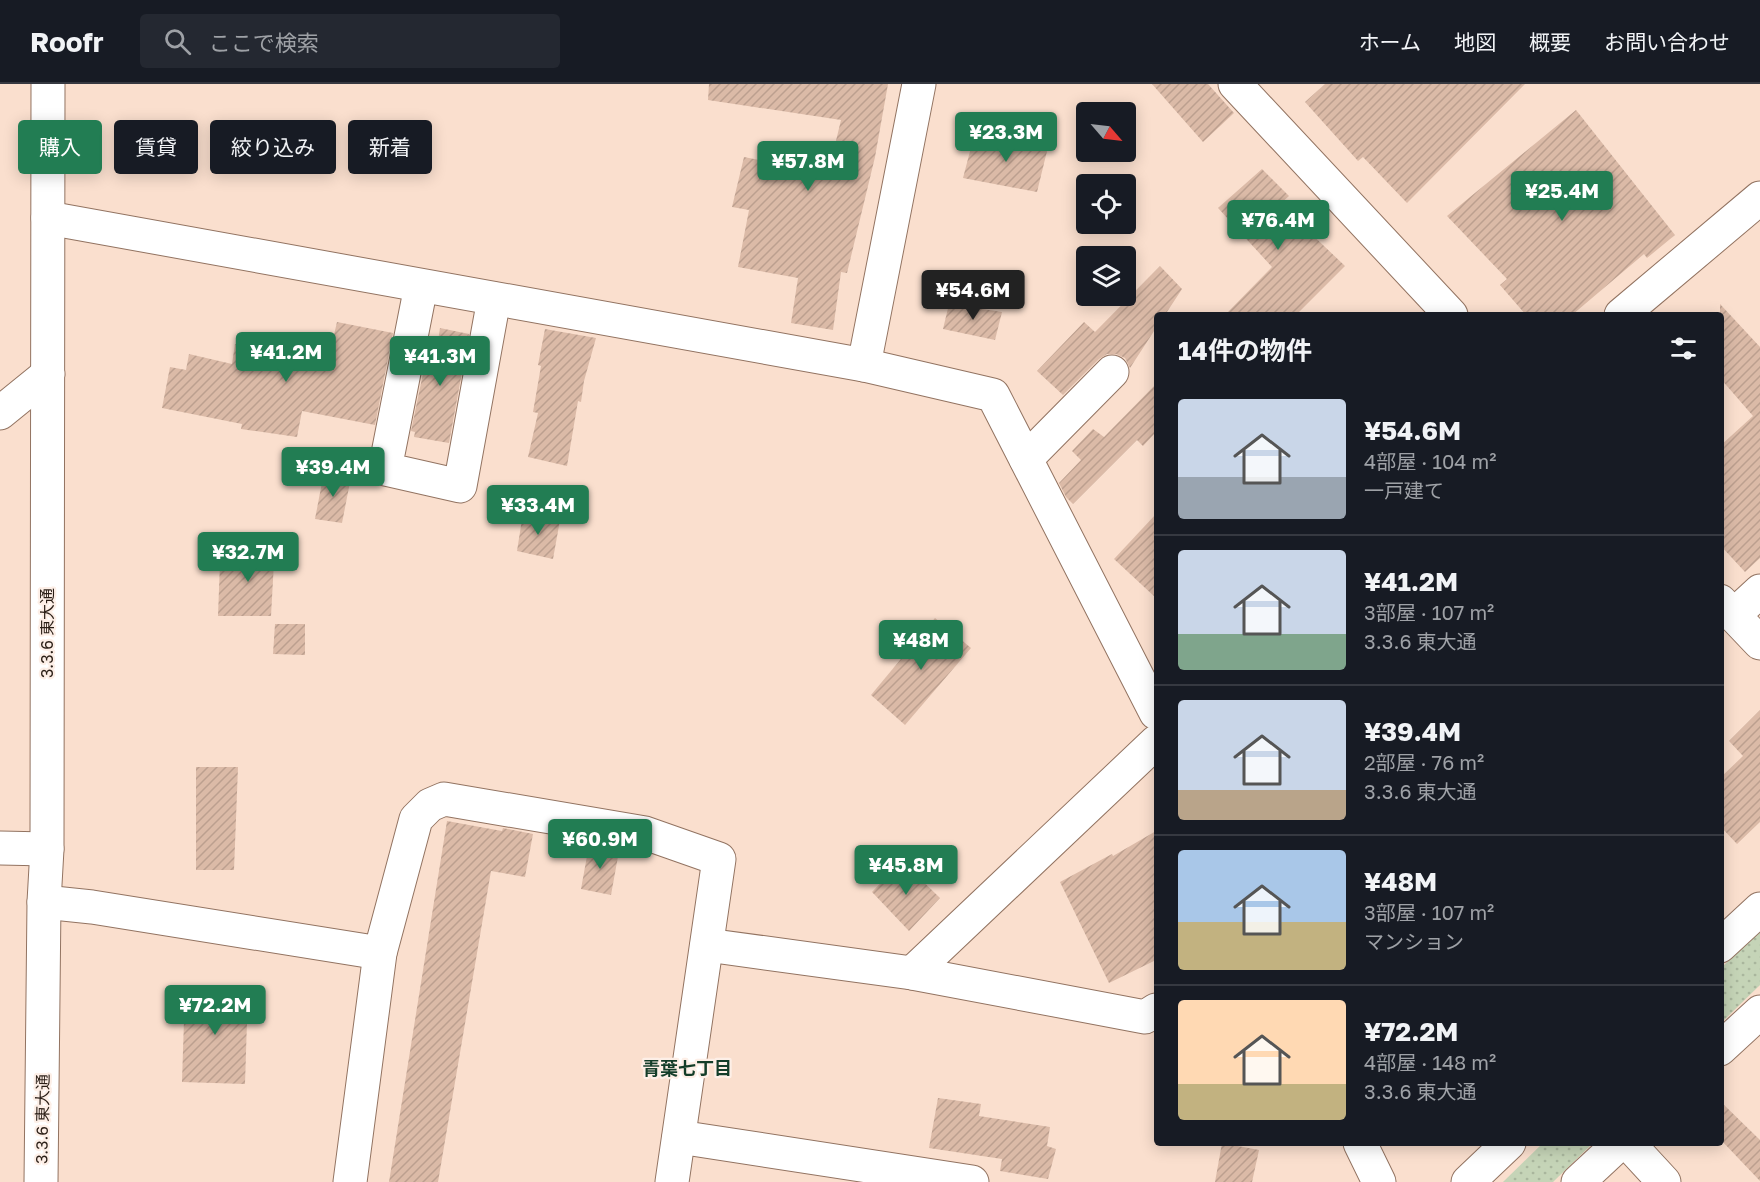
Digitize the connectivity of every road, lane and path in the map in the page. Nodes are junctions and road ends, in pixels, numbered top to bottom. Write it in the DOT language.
graph roads {
  1 [pos="48,84"];
  2 [pos="919,84"];
  3 [pos="1251,89"];
  4 [pos="1760,198"];
  5 [pos="48,218"];
  6 [pos="421,286"];
  7 [pos="494,299"];
  8 [pos="1448,312"];
  9 [pos="1625,312"];
  10 [pos="864,364"];
  11 [pos="1112,372"];
  12 [pos="48,374"];
  13 [pos="0,413"];
  14 [pos="1026,459"];
  15 [pos="1760,591"];
  16 [pos="1727,608"];
  17 [pos="1760,643"];
  18 [pos="1154,709"];
  19 [pos="1154,744"];
  20 [pos="0,848"];
  21 [pos="47,849"];
  22 [pos="44,902"];
  23 [pos="1760,909"];
  24 [pos="1724,942"];
  25 [pos="707,945"];
  26 [pos="380,953"];
  27 [pos="912,973"];
  28 [pos="1154,1011"];
  29 [pos="1760,1012"];
  30 [pos="1724,1045"];
  31 [pos="679,1137"];
  32 [pos="1361,1146"];
  33 [pos="1506,1146"];
  34 [pos="1617,1146"];
  35 [pos="1631,1146"];
  36 [pos="41,1182"];
  37 [pos="350,1182"];
  38 [pos="672,1182"];
  39 [pos="972,1182"];
  40 [pos="1379,1182"];
  41 [pos="1468,1182"];
  42 [pos="1578,1182"];
  43 [pos="1664,1182"];
  1 -- 5 [label="street, 3.3.6 東大通"];
  2 -- 10 [label="street"];
  3 -- 8 [label="street"];
  4 -- 9 [label="street"];
  5 -- 6 [label="street"];
  5 -- 12 [label="street, 3.3.6 東大通"];
  6 -- 7 [label="street"];
  6 -- 7 [label="street"];
  7 -- 10 [label="street"];
  10 -- 14 [label="street"];
  11 -- 14 [label="street"];
  12 -- 13 [label="street"];
  12 -- 21 [label="street, 3.3.6 東大通"];
  14 -- 18 [label="street"];
  15 -- 16 [label="street"];
  16 -- 17 [label="street"];
  19 -- 27 [label="street"];
  20 -- 21 [label="street"];
  21 -- 22 [label="street, 3.3.6 東大通"];
  22 -- 26 [label="street"];
  22 -- 36 [label="street, 3.3.6 東大通"];
  23 -- 24 [label="street"];
  25 -- 26 [label="street"];
  25 -- 27 [label="street"];
  25 -- 31 [label="street"];
  26 -- 37 [label="street"];
  27 -- 28 [label="street"];
  29 -- 30 [label="street"];
  31 -- 38 [label="street"];
  31 -- 39 [label="street"];
  32 -- 40 [label="street"];
  33 -- 41 [label="street"];
  34 -- 42 [label="street"];
  35 -- 43 [label="street"];
}
